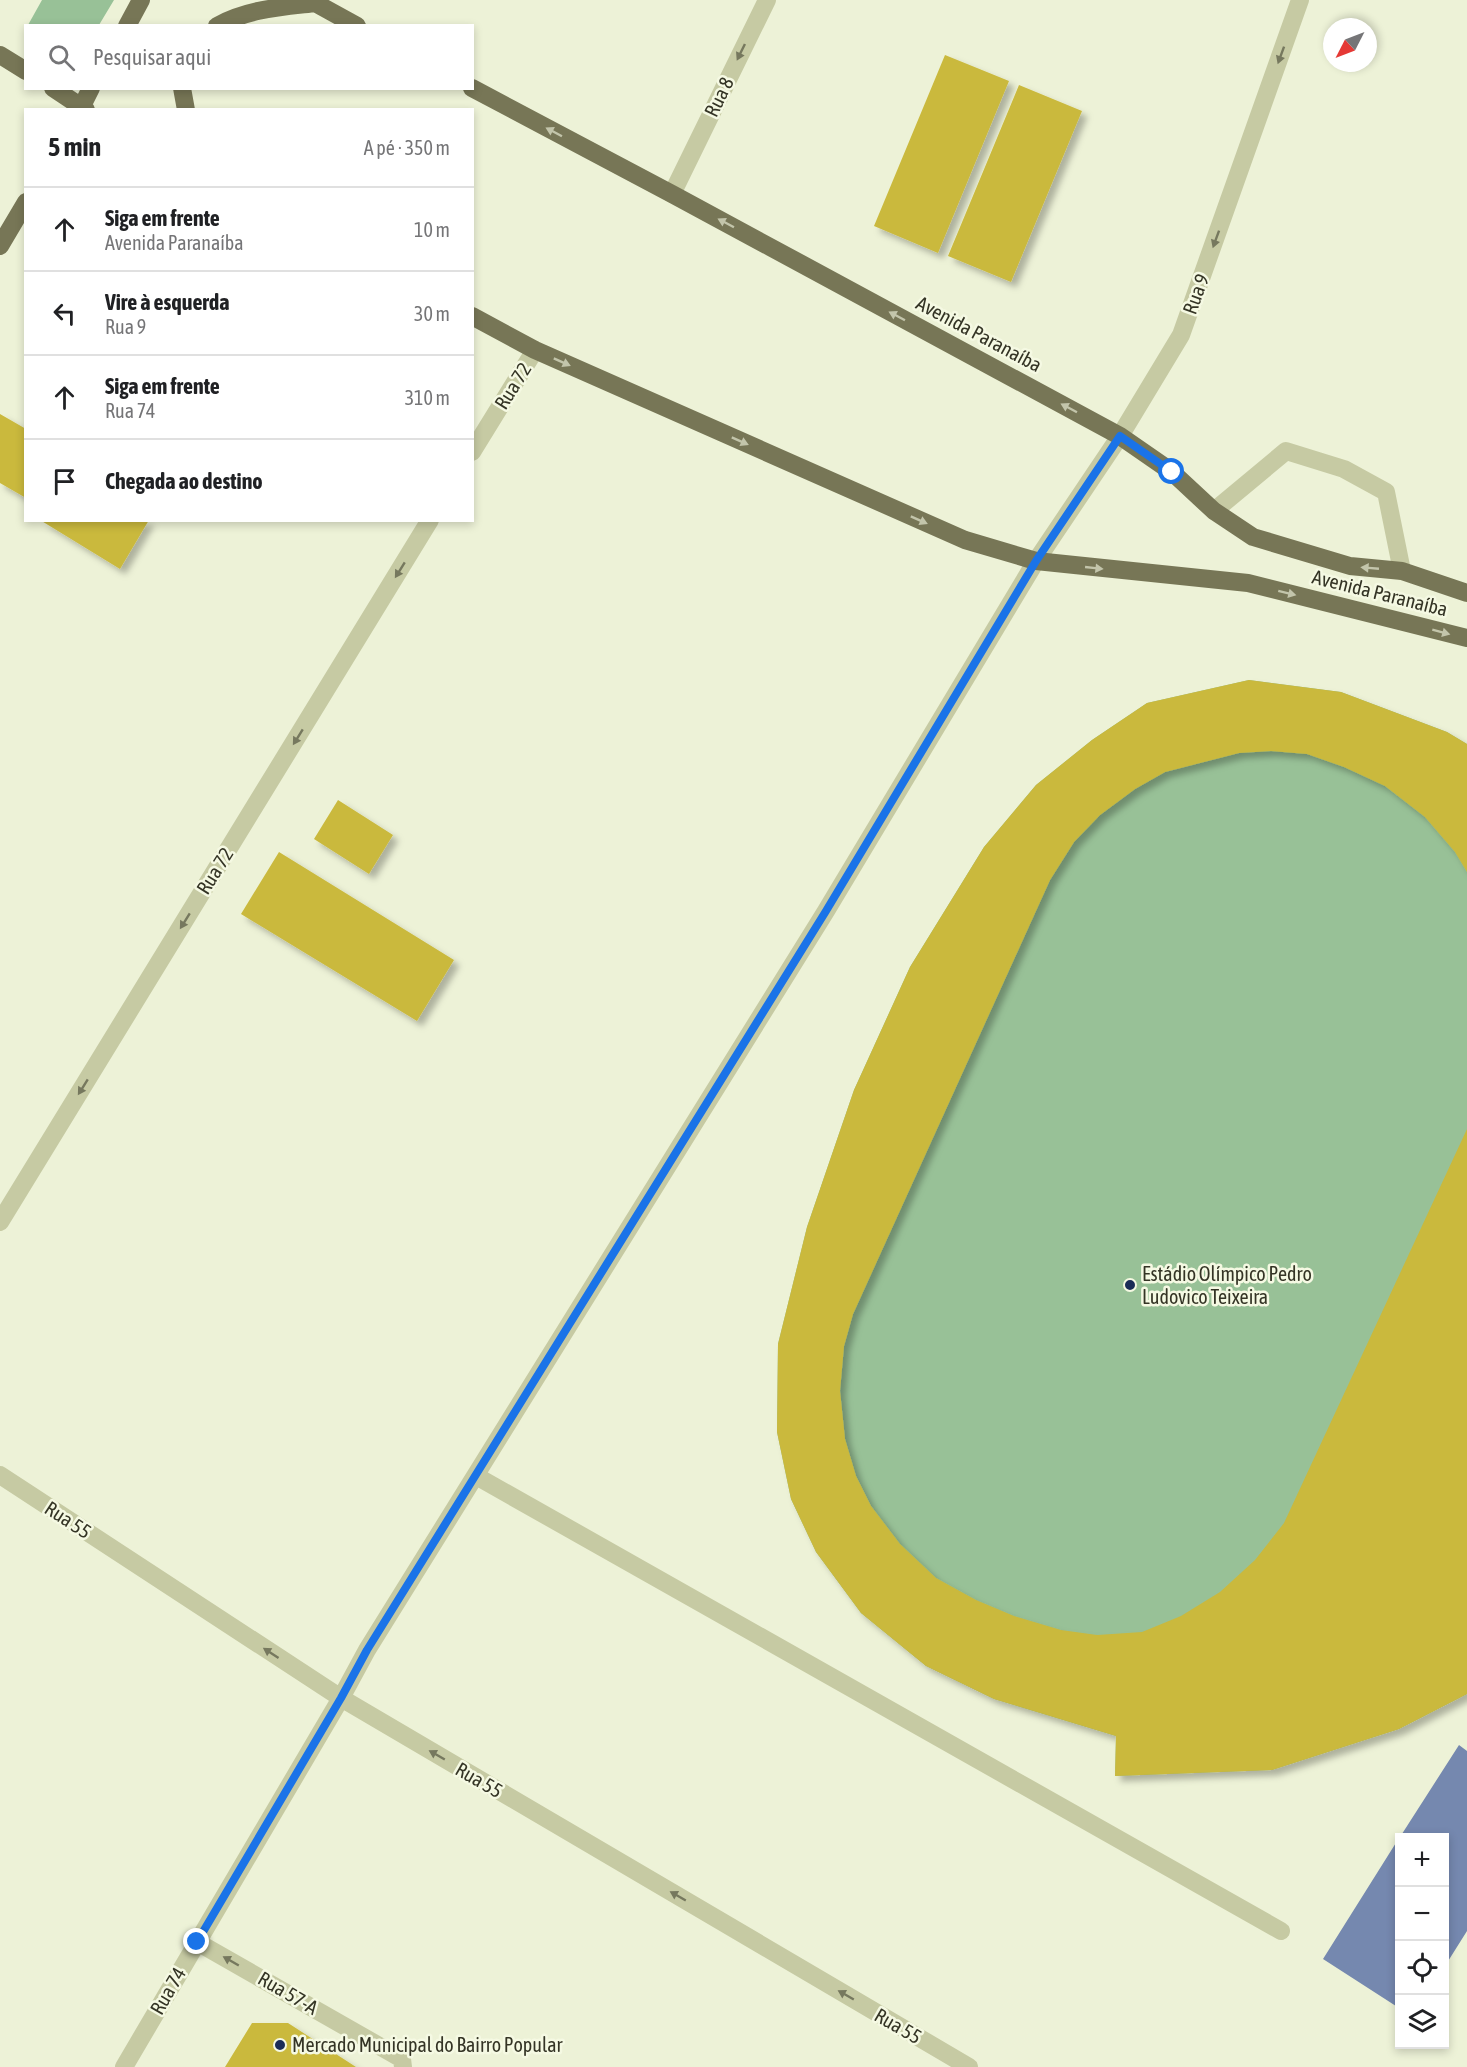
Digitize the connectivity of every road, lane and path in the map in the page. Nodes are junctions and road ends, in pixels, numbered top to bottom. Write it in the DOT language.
graph roads {
  1 [pos="141,0"];
  2 [pos="767,0"];
  3 [pos="1300,0"];
  4 [pos="313,2"];
  5 [pos="128,24"];
  6 [pos="221,24"];
  7 [pos="353,24"];
  8 [pos="0,55"];
  9 [pos="24,70"];
  10 [pos="474,89"];
  11 [pos="56,90"];
  12 [pos="90,90"];
  13 [pos="182,90"];
  14 [pos="81,108"];
  15 [pos="82,108"];
  16 [pos="186,108"];
  17 [pos="672,194"];
  18 [pos="24,205"];
  19 [pos="0,246"];
  20 [pos="474,317"];
  21 [pos="535,350"];
  22 [pos="1120,436"];
  23 [pos="474,449"];
  24 [pos="1214,511"];
  25 [pos="429,522"];
  26 [pos="1036,561"];
  27 [pos="1402,571"];
  28 [pos="1467,593"];
  29 [pos="1467,638"];
  30 [pos="0,1222"];
  31 [pos="0,1475"];
  32 [pos="476,1476"];
  33 [pos="341,1698"];
  34 [pos="1281,1931"];
  35 [pos="197,1942"];
  36 [pos="124,2067"];
  37 [pos="403,2067"];
  38 [pos="969,2067"];
  1 -- 5 [label="main road"];
  2 -- 17 [label="street, Rua 8, one-way"];
  3 -- 22 [label="street, Rua 9, one-way"];
  4 -- 6 [label="main road"];
  4 -- 7 [label="main road"];
  8 -- 9 [label="main road"];
  17 -- 10 [label="main road, Avenida Paranaíba, one-way"];
  11 -- 14 [label="main road"];
  12 -- 15 [label="main road"];
  13 -- 16 [label="main road"];
  22 -- 17 [label="main road, Avenida Paranaíba, one-way"];
  18 -- 19 [label="main road"];
  20 -- 21 [label="main road, Avenida Paranaíba"];
  21 -- 23 [label="street, Rua 72"];
  21 -- 26 [label="main road, Avenida Paranaíba, one-way"];
  22 -- 24 [label="main road, Avenida Paranaíba"];
  22 -- 26 [label="street, Rua 9"];
  27 -- 24 [label="main road, Avenida Paranaíba, one-way"];
  24 -- 27 [label="street"];
  25 -- 30 [label="street, Rua 72, one-way"];
  26 -- 29 [label="main road, Avenida Paranaíba, one-way"];
  26 -- 32 [label="street, Rua 74"];
  27 -- 28 [label="main road, Avenida Paranaíba"];
  33 -- 31 [label="street, Rua 55, one-way"];
  32 -- 33 [label="street, Rua 74"];
  32 -- 34 [label="street"];
  33 -- 35 [label="street, Rua 74"];
  38 -- 33 [label="street, Rua 55, one-way"];
  35 -- 36 [label="street, Rua 74"];
  37 -- 35 [label="street, Rua 57-A, one-way"];
}
